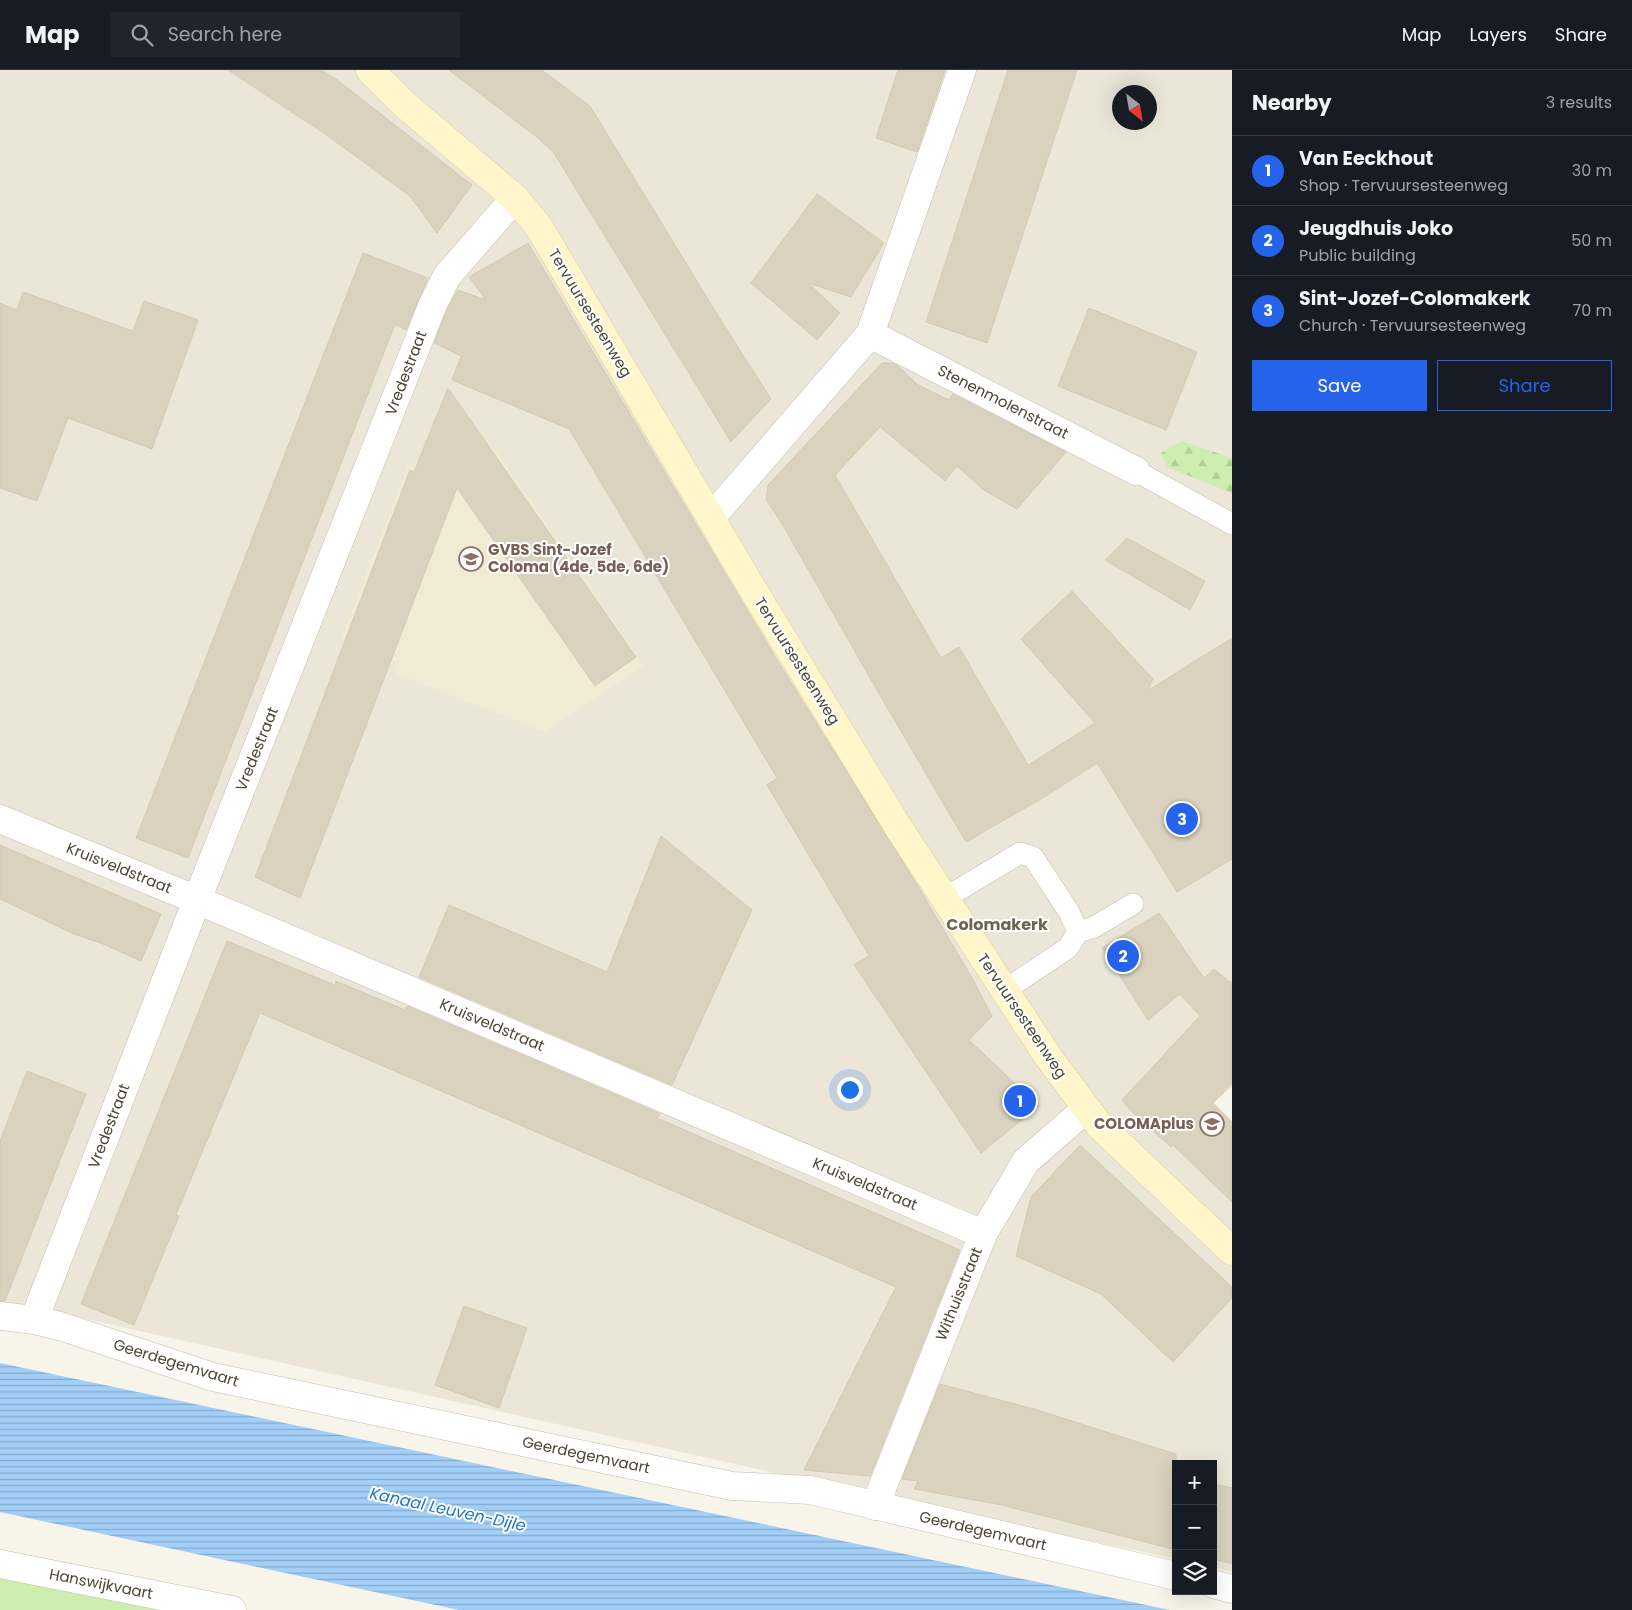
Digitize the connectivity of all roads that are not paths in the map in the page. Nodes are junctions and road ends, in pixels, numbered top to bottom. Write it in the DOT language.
graph roads {
  1 [pos="370,70"];
  2 [pos="962,70"];
  3 [pos="515,198"];
  4 [pos="870,334"];
  5 [pos="1136,471"];
  6 [pos="711,518"];
  7 [pos="1232,524"];
  8 [pos="0,819"];
  9 [pos="945,898"];
  10 [pos="197,900"];
  11 [pos="1133,904"];
  12 [pos="1078,932"];
  13 [pos="1005,990"];
  14 [pos="1086,1109"];
  15 [pos="983,1234"];
  16 [pos="1232,1251"];
  17 [pos="0,1316"];
  18 [pos="34,1320"];
  19 [pos="875,1506"];
  20 [pos="0,1564"];
  21 [pos="1172,1575"];
  22 [pos="1217,1585"];
  23 [pos="1232,1589"];
  24 [pos="232,1610"];
  1 -- 3 [label="street, Tervuursesteenweg"];
  2 -- 4 [label="street"];
  3 -- 6 [label="street, Tervuursesteenweg"];
  3 -- 10 [label="street, Vredestraat"];
  4 -- 5 [label="street, Stenenmolenstraat"];
  4 -- 6 [label="street"];
  5 -- 7 [label="lane"];
  6 -- 9 [label="street, Tervuursesteenweg"];
  8 -- 10 [label="street, Kruisveldstraat"];
  9 -- 12 [label="lane"];
  9 -- 13 [label="street, Tervuursesteenweg"];
  10 -- 15 [label="street, Kruisveldstraat"];
  10 -- 18 [label="street, Vredestraat"];
  11 -- 12 [label="lane"];
  12 -- 13 [label="lane"];
  13 -- 14 [label="street, Tervuursesteenweg"];
  14 -- 15 [label="street, Withuisstraat"];
  14 -- 16 [label="street, Tervuursesteenweg"];
  15 -- 19 [label="street, Withuisstraat"];
  17 -- 18 [label="street, Geerdegemvaart"];
  18 -- 19 [label="street, Geerdegemvaart"];
  19 -- 21 [label="street, Geerdegemvaart"];
  20 -- 24 [label="street, Hanswijkvaart"];
  22 -- 23 [label="street"];
}
